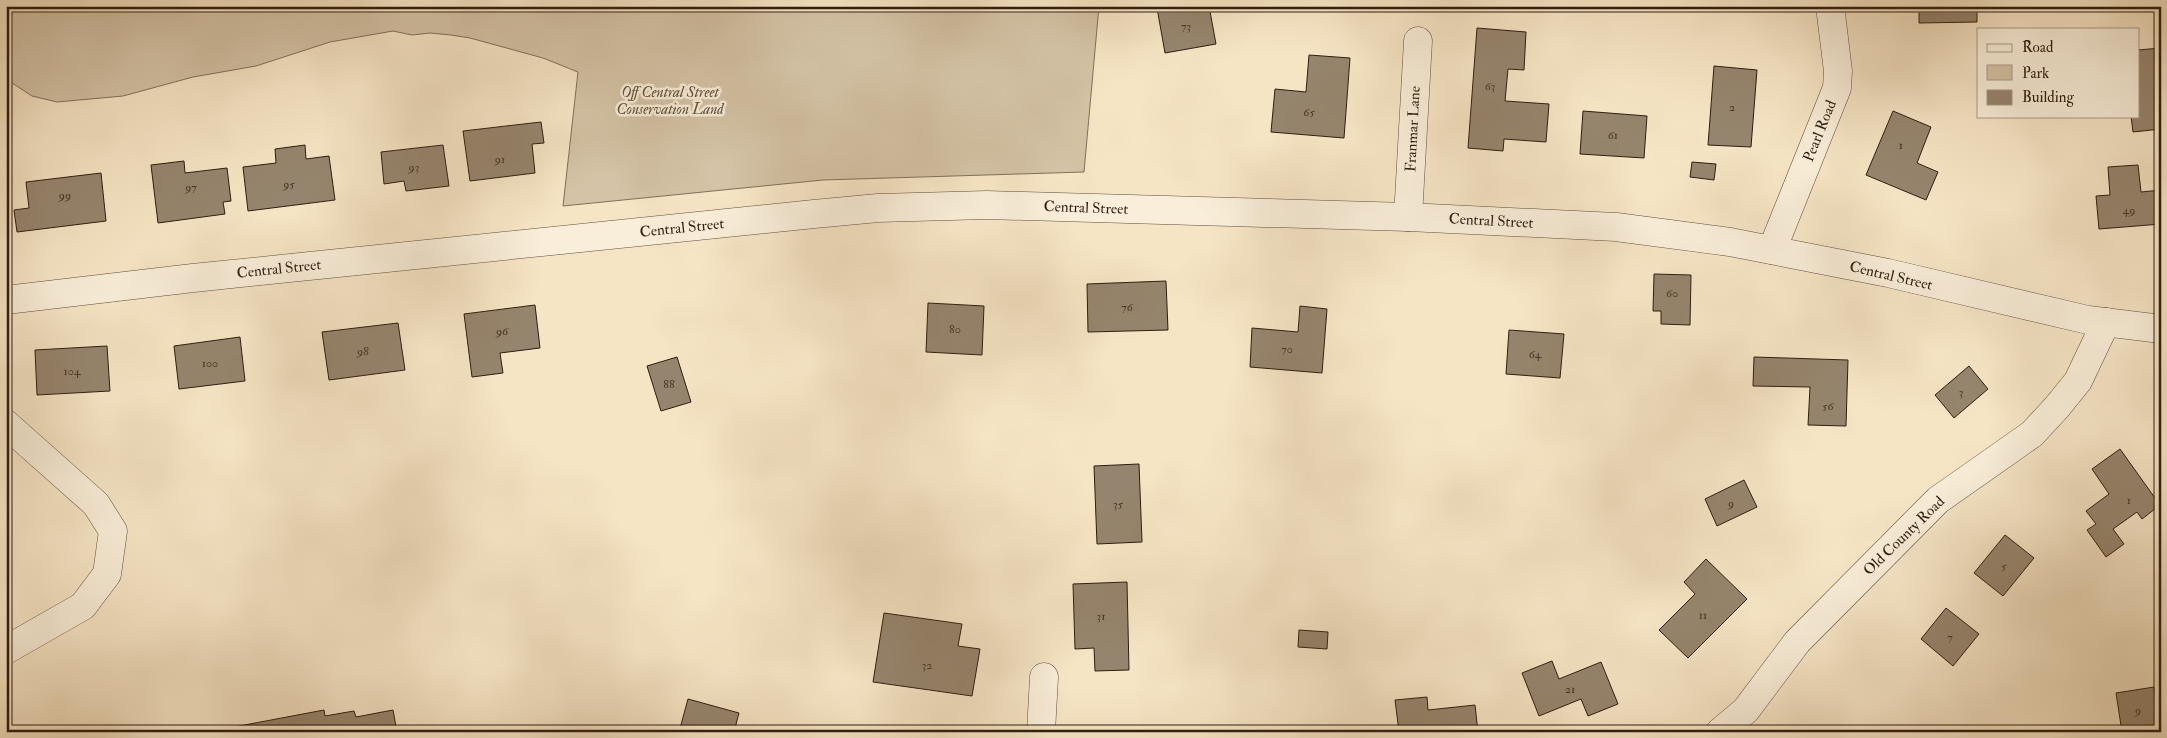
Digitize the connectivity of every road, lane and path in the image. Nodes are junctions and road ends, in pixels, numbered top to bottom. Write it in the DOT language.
graph roads {
  1 [pos="1830,6"];
  2 [pos="1418,41"];
  3 [pos="1408,217"];
  4 [pos="1772,250"];
  5 [pos="6,300"];
  6 [pos="2106,322"];
  7 [pos="2161,329"];
  8 [pos="6,424"];
  9 [pos="6,650"];
  10 [pos="1044,677"];
  11 [pos="1041,732"];
  12 [pos="1720,732"];
  1 -- 4 [label="street, Pearl Road"];
  2 -- 3 [label="street, Franmar Lane"];
  3 -- 4 [label="street, Central Street"];
  3 -- 5 [label="street, Central Street"];
  4 -- 6 [label="street, Central Street"];
  6 -- 7 [label="street, Central Street"];
  6 -- 12 [label="street, Old County Road"];
  8 -- 9 [label="street"];
  10 -- 11 [label="street"];
}
